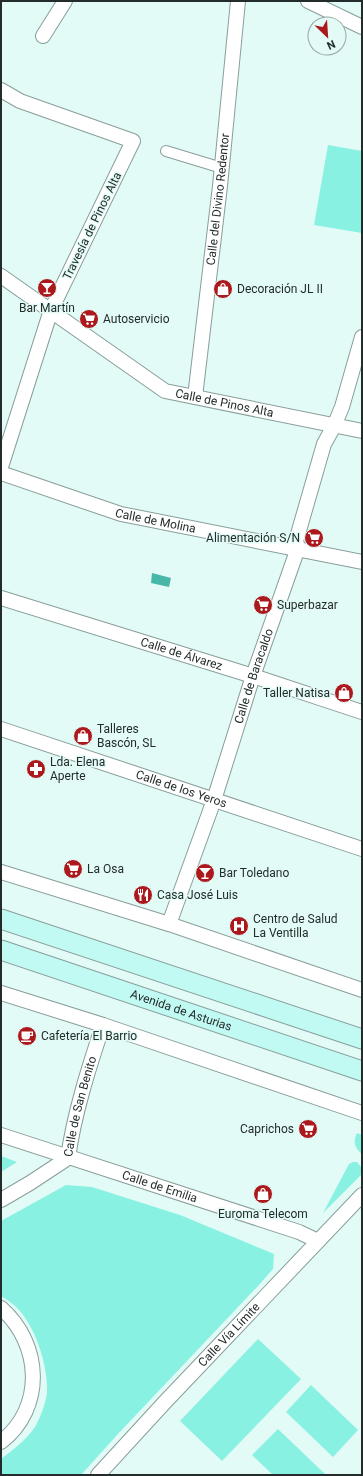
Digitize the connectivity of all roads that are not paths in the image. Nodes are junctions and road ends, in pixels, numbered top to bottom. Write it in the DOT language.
graph roads {
  1 [pos="64,1"];
  2 [pos="238,1"];
  3 [pos="308,1"];
  4 [pos="362,27"];
  5 [pos="42,36"];
  6 [pos="1,90"];
  7 [pos="166,151"];
  8 [pos="222,168"];
  9 [pos="1,276"];
  10 [pos="51,310"];
  11 [pos="362,337"];
  12 [pos="195,397"];
  13 [pos="334,426"];
  14 [pos="362,431"];
  15 [pos="1,467"];
  16 [pos="1,472"];
  17 [pos="298,548"];
  18 [pos="362,562"];
  19 [pos="1,598"];
  20 [pos="253,676"];
  21 [pos="362,712"];
  22 [pos="1,729"];
  23 [pos="214,800"];
  24 [pos="362,850"];
  25 [pos="1,872"];
  26 [pos="1,919"];
  27 [pos="169,924"];
  28 [pos="1,950"];
  29 [pos="362,990"];
  30 [pos="1,993"];
  31 [pos="103,1025"];
  32 [pos="362,1039"];
  33 [pos="362,1071"];
  34 [pos="362,1113"];
  35 [pos="1,1135"];
  36 [pos="68,1158"];
  37 [pos="362,1195"];
  38 [pos="1,1200"];
  39 [pos="318,1241"];
  40 [pos="1,1308"];
  41 [pos="1,1442"];
  42 [pos="98,1475"];
  1 -- 5 [label="street"];
  2 -- 8 [label="street, Calle del Divino Redentor"];
  3 -- 4 [label="street"];
  6 -- 10 [label="street, Travesía de Pinos Alta"];
  7 -- 8 [label="street"];
  8 -- 12 [label="street, Calle del Divino Redentor"];
  9 -- 10 [label="street, Calle de Pinos Alta"];
  10 -- 12 [label="street, Calle de Pinos Alta"];
  10 -- 15 [label="street, Travesía de Pinos Alta"];
  11 -- 13 [label="street, Calle de Baracaldo"];
  12 -- 13 [label="street, Calle de Pinos Alta"];
  13 -- 14 [label="street, Calle de Pinos Alta"];
  13 -- 17 [label="street, Calle de Baracaldo"];
  16 -- 17 [label="street, Calle de Molina"];
  17 -- 18 [label="street, Calle de Molina"];
  17 -- 20 [label="street, Calle de Baracaldo"];
  19 -- 20 [label="street, Calle de Álvarez"];
  20 -- 21 [label="street, Calle de Álvarez"];
  20 -- 23 [label="street, Calle de Baracaldo"];
  22 -- 23 [label="street, Calle de los Yeros"];
  23 -- 24 [label="street, Calle de los Yeros"];
  23 -- 27 [label="street, Calle de Baracaldo"];
  25 -- 27 [label="street"];
  26 -- 32 [label="main road"];
  27 -- 29 [label="street"];
  28 -- 33 [label="main road, Avenida de Asturias"];
  30 -- 31 [label="street"];
  31 -- 34 [label="street"];
  31 -- 36 [label="street, Calle de San Benito"];
  35 -- 36 [label="street, Calle de Emilia"];
  36 -- 38 [label="street, Calle de San Benito"];
  36 -- 39 [label="street, Calle de Emilia"];
  37 -- 39 [label="street, Calle Vía Límite"];
  39 -- 42 [label="street, Calle Vía Límite"];
  40 -- 41 [label="street"];
}
